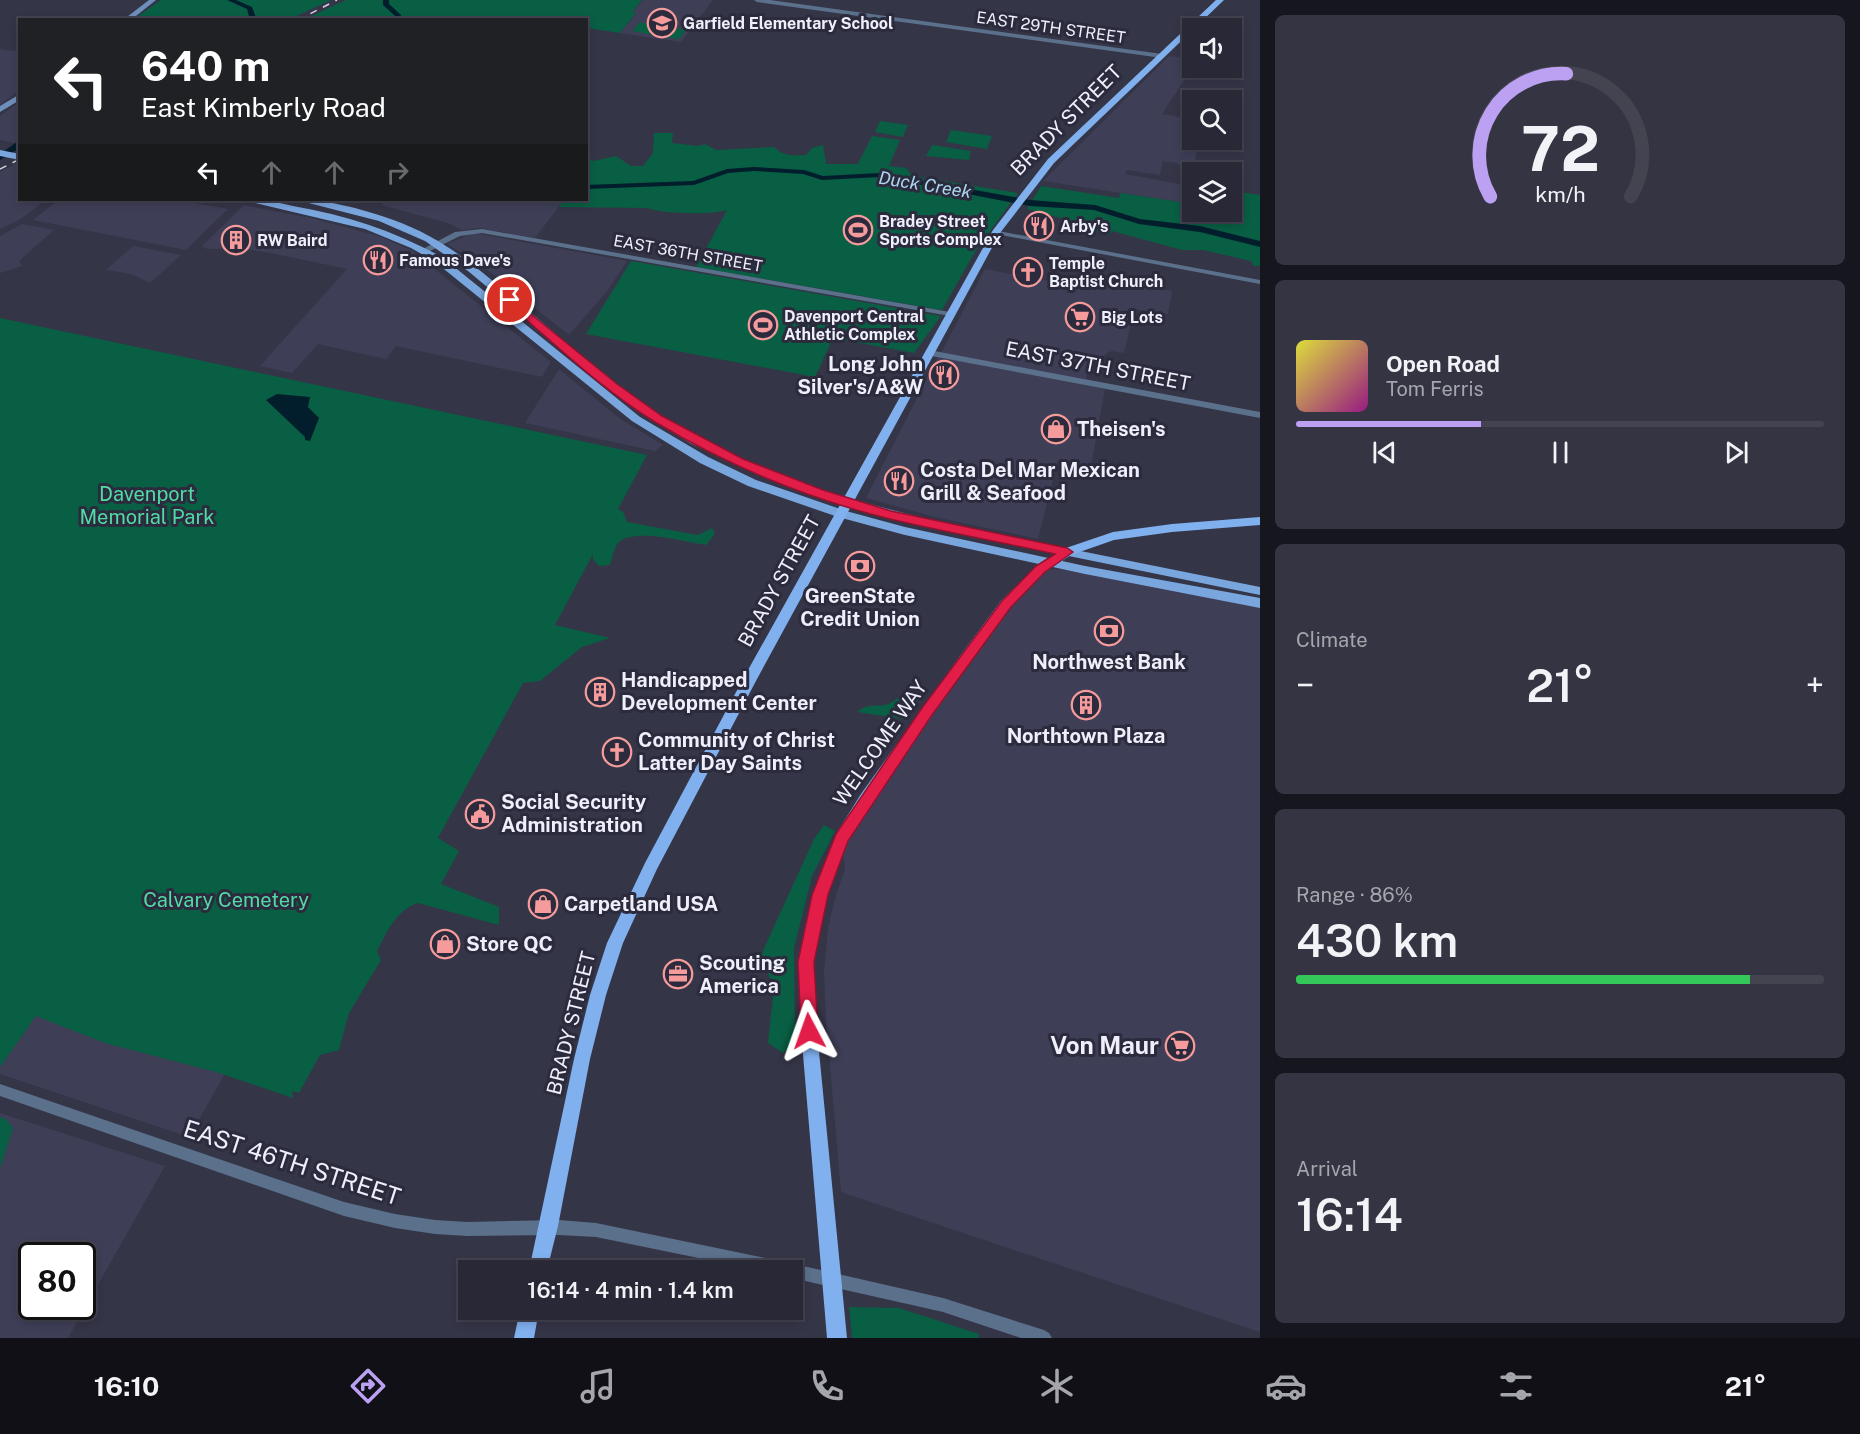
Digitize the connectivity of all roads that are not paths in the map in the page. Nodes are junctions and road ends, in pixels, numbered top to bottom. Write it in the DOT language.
graph roads {
  1 [pos="153,0"];
  2 [pos="757,0"];
  3 [pos="1220,0"];
  4 [pos="129,18"];
  5 [pos="1162,56"];
  6 [pos="18,97"];
  7 [pos="0,110"];
  8 [pos="2,148"];
  9 [pos="18,154"];
  10 [pos="252,201"];
  11 [pos="302,201"];
  12 [pos="996,232"];
  13 [pos="437,244"];
  14 [pos="423,250"];
  15 [pos="1260,282"];
  16 [pos="950,315"];
  17 [pos="929,353"];
  18 [pos="1260,415"];
  19 [pos="845,508"];
  20 [pos="1260,520"];
  21 [pos="1067,552"];
  22 [pos="1050,562"];
  23 [pos="1195,584"];
  24 [pos="1260,591"];
  25 [pos="1260,603"];
  26 [pos="0,1090"];
  27 [pos="549,1226"];
  28 [pos="540,1260"];
  29 [pos="739,1260"];
  30 [pos="803,1274"];
  31 [pos="832,1280"];
  32 [pos="528,1320"];
  33 [pos="524,1338"];
  34 [pos="837,1338"];
  35 [pos="1044,1338"];
  1 -- 4 [label="main road"];
  2 -- 5 [label="street, EAST 29TH STREET"];
  3 -- 5 [label="highway, BRADY STREET"];
  5 -- 12 [label="highway, BRADY STREET"];
  6 -- 7 [label="main road"];
  8 -- 9 [label="main road"];
  10 -- 14 [label="main road"];
  11 -- 13 [label="main road"];
  12 -- 15 [label="street"];
  12 -- 16 [label="highway, BRADY STREET"];
  13 -- 14 [label="street, EAST 36TH STREET"];
  13 -- 16 [label="street, EAST 36TH STREET"];
  13 -- 19 [label="main road"];
  14 -- 19 [label="main road"];
  16 -- 17 [label="highway, BRADY STREET"];
  17 -- 18 [label="street, EAST 37TH STREET"];
  17 -- 19 [label="highway, BRADY STREET"];
  19 -- 21 [label="main road"];
  19 -- 22 [label="main road"];
  19 -- 27 [label="highway, BRADY STREET"];
  20 -- 21 [label="highway, WELCOME WAY"];
  21 -- 22 [label="highway, WELCOME WAY"];
  21 -- 23 [label="main road"];
  22 -- 23 [label="main road"];
  22 -- 31 [label="highway, WELCOME WAY"];
  23 -- 24 [label="main road"];
  23 -- 25 [label="main road"];
  26 -- 27 [label="street, EAST 46TH STREET"];
  27 -- 28 [label="highway, BRADY STREET"];
  27 -- 29 [label="street, EAST 46TH STREET"];
  30 -- 31 [label="street, EAST 46TH STREET"];
  31 -- 34 [label="highway, WELCOME WAY"];
  31 -- 35 [label="street, EAST 46TH STREET"];
  32 -- 33 [label="highway"];
}
